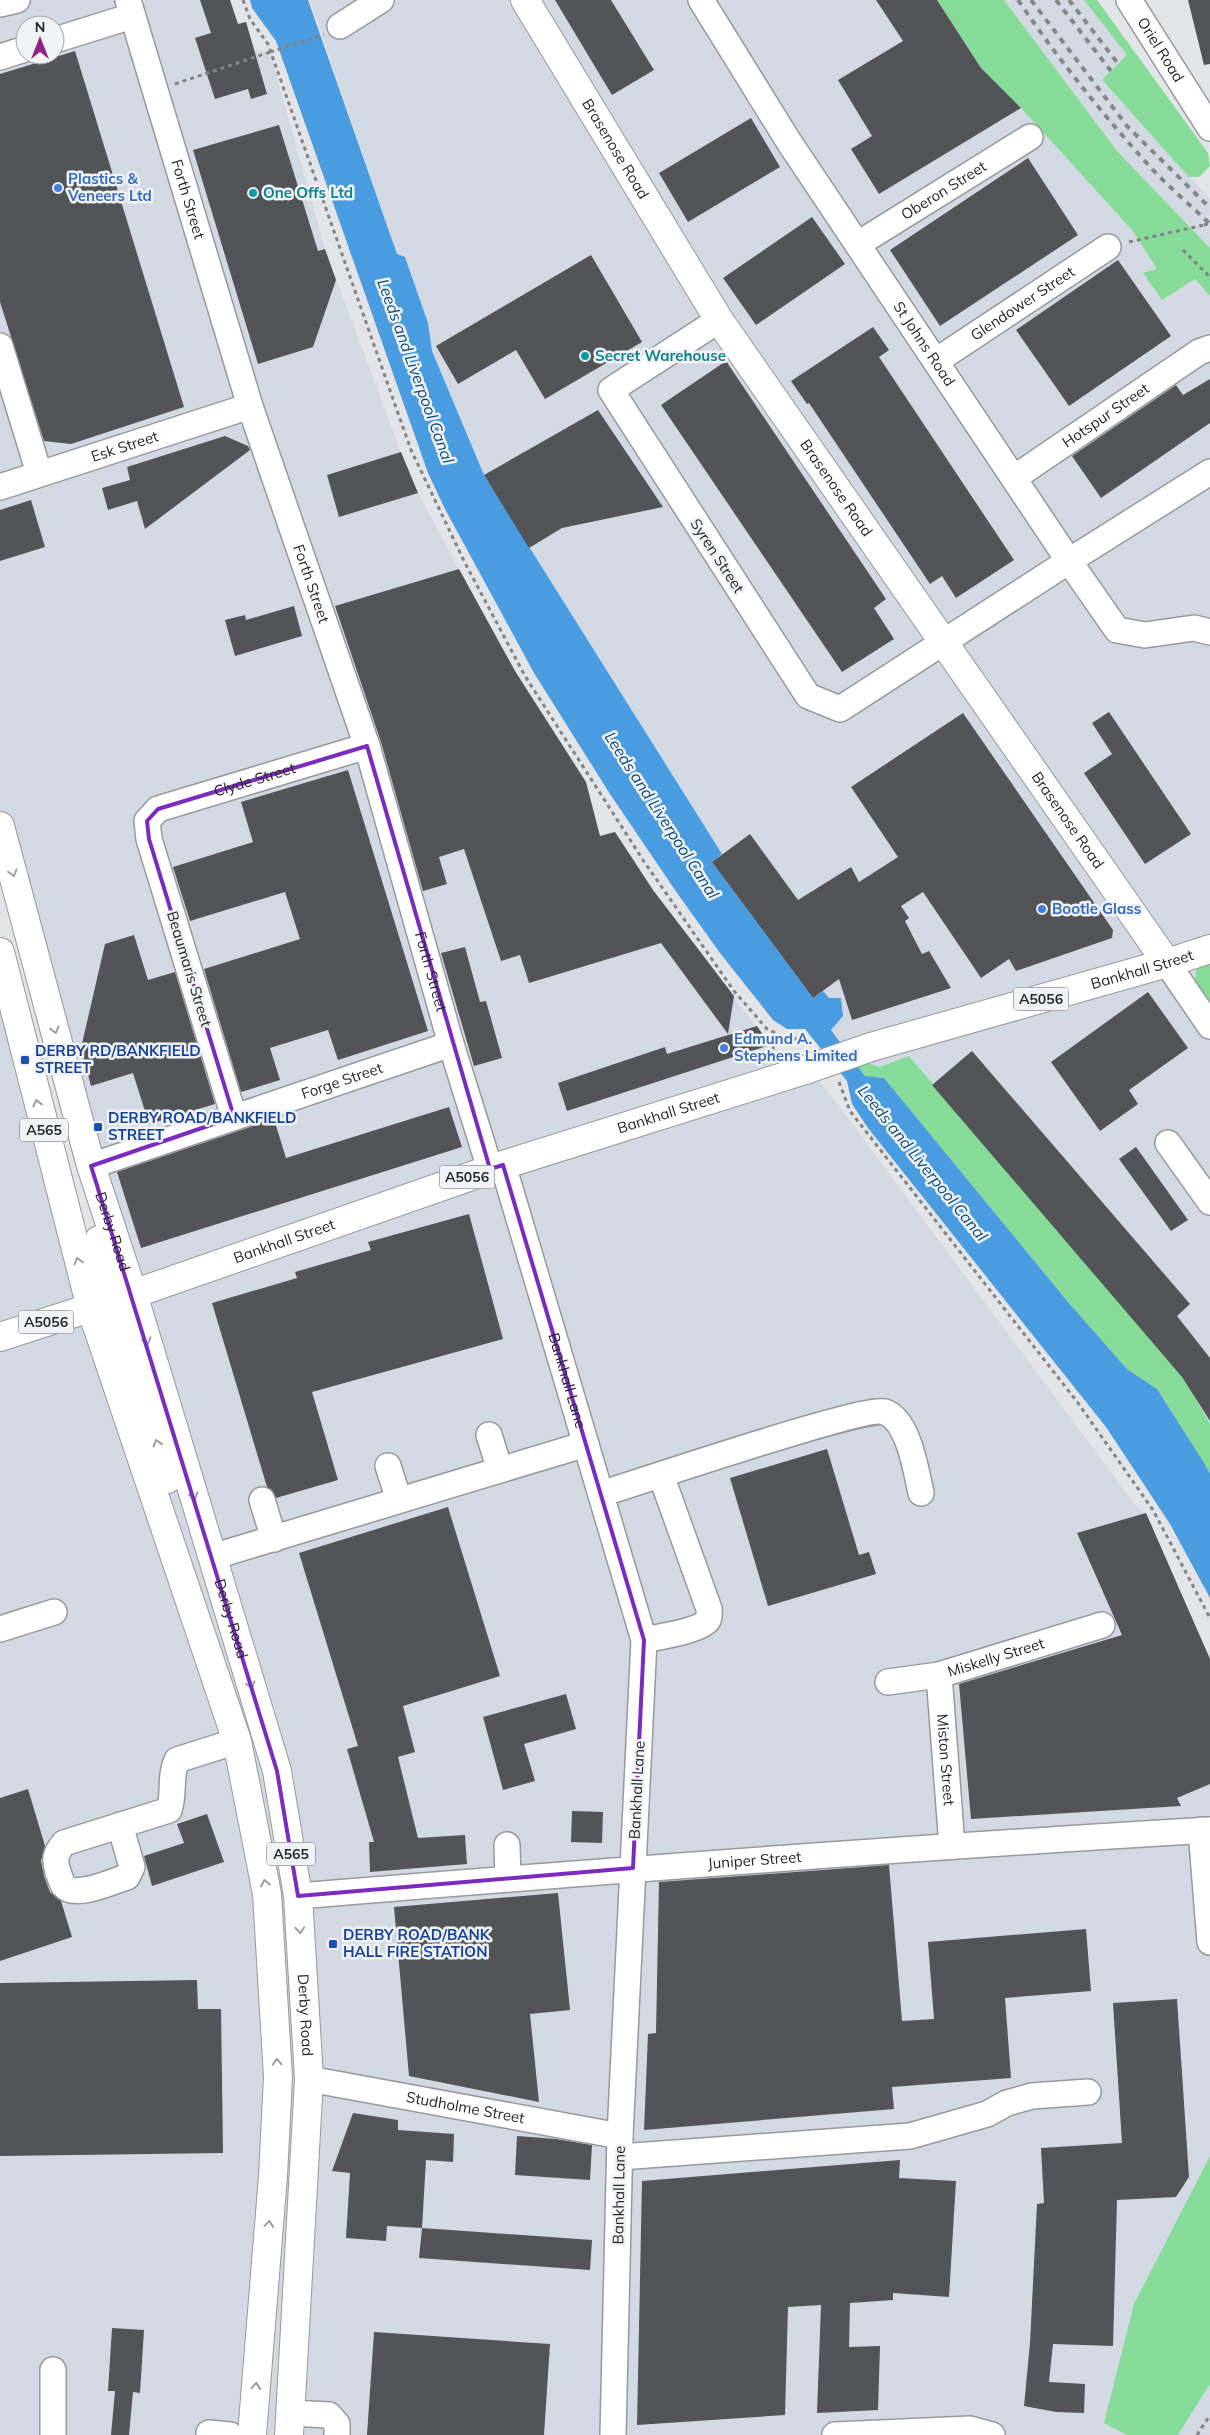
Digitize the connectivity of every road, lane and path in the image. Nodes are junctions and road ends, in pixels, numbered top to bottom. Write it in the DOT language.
graph roads {
  1 [pos="17,0"];
  2 [pos="243,0"];
  3 [pos="381,0"];
  4 [pos="525,0"];
  5 [pos="701,0"];
  6 [pos="1129,0"];
  7 [pos="0,4"];
  8 [pos="130,8"];
  9 [pos="332,31"];
  10 [pos="65,36"];
  11 [pos="15,52"];
  12 [pos="0,57"];
  13 [pos="155,90"];
  14 [pos="1201,98"];
  15 [pos="1210,128"];
  16 [pos="1030,137"];
  17 [pos="1210,224"];
  18 [pos="858,244"];
  19 [pos="1119,245"];
  20 [pos="1183,250"];
  21 [pos="1210,277"];
  22 [pos="719,320"];
  23 [pos="0,346"];
  24 [pos="1204,350"];
  25 [pos="936,361"];
  26 [pos="250,406"];
  27 [pos="1210,472"];
  28 [pos="39,473"];
  29 [pos="1014,478"];
  30 [pos="0,487"];
  31 [pos="1070,561"];
  32 [pos="1210,632"];
  33 [pos="944,643"];
  34 [pos="367,746"];
  35 [pos="147,821"];
  36 [pos="0,826"];
  37 [pos="1210,949"];
  38 [pos="0,952"];
  39 [pos="1167,963"];
  40 [pos="1210,1026"];
  41 [pos="451,1044"];
  42 [pos="808,1058"];
  43 [pos="835,1076"];
  44 [pos="68,1077"];
  45 [pos="234,1117"];
  46 [pos="1168,1143"];
  47 [pos="91,1166"];
  48 [pos="497,1167"];
  49 [pos="1210,1202"];
  50 [pos="133,1294"];
  51 [pos="91,1308"];
  52 [pos="0,1336"];
  53 [pos="489,1435"];
  54 [pos="586,1444"];
  55 [pos="388,1466"];
  56 [pos="500,1470"];
  57 [pos="661,1475"];
  58 [pos="921,1493"];
  59 [pos="602,1494"];
  60 [pos="262,1500"];
  61 [pos="399,1500"];
  62 [pos="164,1526"];
  63 [pos="274,1539"];
  64 [pos="212,1557"];
  65 [pos="54,1612"];
  66 [pos="1210,1618"];
  67 [pos="1102,1625"];
  68 [pos="0,1629"];
  69 [pos="644,1640"];
  70 [pos="939,1675"];
  71 [pos="888,1682"];
  72 [pos="237,1741"];
  73 [pos="120,1825"];
  74 [pos="1205,1830"];
  75 [pos="507,1845"];
  76 [pos="952,1846"];
  77 [pos="633,1868"];
  78 [pos="508,1879"];
  79 [pos="298,1896"];
  80 [pos="1210,1942"];
  81 [pos="309,2078"];
  82 [pos="1088,2092"];
  83 [pos="620,2146"];
  84 [pos="53,2370"];
  85 [pos="1210,2415"];
  86 [pos="290,2424"];
  87 [pos="53,2435"];
  88 [pos="252,2435"];
  89 [pos="337,2435"];
  90 [pos="613,2435"];
  91 [pos="835,2435"];
  92 [pos="992,2435"];
  93 [pos="1197,2435"];
  1 -- 7 [label="street"];
  2 -- 42 [label="path"];
  3 -- 9 [label="street"];
  4 -- 22 [label="main road, Brasenose Road"];
  5 -- 18 [label="street, St Johns Road"];
  6 -- 14 [label="street, Oriel Road"];
  8 -- 10 [label="street"];
  8 -- 13 [label="street, Forth Street"];
  9 -- 13 [label="path, bridge"];
  11 -- 12 [label="street"];
  13 -- 26 [label="street, Forth Street"];
  14 -- 15 [label="street, Oriel Road"];
  16 -- 18 [label="street, Oberon Street"];
  17 -- 19 [label="path, bridge"];
  18 -- 25 [label="street, St Johns Road"];
  19 -- 25 [label="street, Glendower Street"];
  20 -- 21 [label="path"];
  22 -- 33 [label="main road, Brasenose Road"];
  22 -- 33 [label="street, Syren Street"];
  23 -- 28 [label="street"];
  24 -- 29 [label="street, Hotspur Street"];
  25 -- 29 [label="street, St Johns Road"];
  26 -- 28 [label="street, Esk Street"];
  26 -- 34 [label="street, Forth Street"];
  27 -- 31 [label="street"];
  28 -- 30 [label="street, Esk Street"];
  29 -- 31 [label="street, St Johns Road"];
  31 -- 32 [label="street, St Johns Road"];
  31 -- 33 [label="street"];
  33 -- 39 [label="main road, Brasenose Road"];
  34 -- 35 [label="street, Clyde Street"];
  34 -- 41 [label="street, Forth Street"];
  35 -- 45 [label="street, Beaumaris Street"];
  36 -- 44 [label="main road, Derby Road / A565, one-way"];
  37 -- 39 [label="main road, Bankhall Street / A5056"];
  51 -- 38 [label="main road, Derby Road / A565, one-way"];
  39 -- 40 [label="street"];
  39 -- 42 [label="main road, Bankhall Street / A5056, bridge"];
  41 -- 45 [label="street, Forge Street"];
  41 -- 48 [label="street, Forth Street"];
  42 -- 48 [label="main road, Bankhall Street / A5056"];
  43 -- 66 [label="path"];
  44 -- 47 [label="main road, Derby Road / A565"];
  44 -- 51 [label="main road"];
  45 -- 47 [label="street, Forge Street"];
  46 -- 49 [label="street"];
  47 -- 50 [label="main road, Derby Road / A565"];
  48 -- 50 [label="main road, Bankhall Street / A5056"];
  48 -- 54 [label="street, Bankhall Lane"];
  50 -- 51 [label="main road, A5056"];
  62 -- 50 [label="main road, one-way"];
  50 -- 64 [label="main road, Derby Road / A565, one-way"];
  51 -- 52 [label="main road, A5056"];
  51 -- 62 [label="main road, Derby Road / A565"];
  53 -- 56 [label="street"];
  54 -- 56 [label="street"];
  54 -- 59 [label="street, Bankhall Lane"];
  55 -- 61 [label="street"];
  56 -- 61 [label="street"];
  57 -- 58 [label="street"];
  57 -- 59 [label="street"];
  57 -- 69 [label="street"];
  59 -- 69 [label="street, Bankhall Lane"];
  60 -- 63 [label="street"];
  61 -- 63 [label="street"];
  62 -- 72 [label="main road, Derby Road / A565"];
  63 -- 64 [label="street"];
  64 -- 79 [label="main road, Derby Road / A565, one-way"];
  65 -- 68 [label="street"];
  67 -- 70 [label="street, Miskelly Street"];
  69 -- 77 [label="street, Bankhall Lane"];
  70 -- 71 [label="street, Miskelly Street"];
  70 -- 76 [label="street, Miston Street"];
  72 -- 73 [label="street"];
  88 -- 72 [label="main road, Derby Road / A565, one-way"];
  74 -- 76 [label="street, Juniper Street"];
  74 -- 80 [label="street"];
  75 -- 78 [label="street"];
  76 -- 77 [label="street, Juniper Street"];
  77 -- 78 [label="street, Juniper Street"];
  77 -- 83 [label="street, Bankhall Lane"];
  78 -- 79 [label="street, Juniper Street"];
  79 -- 81 [label="main road, Derby Road / A565, one-way"];
  81 -- 83 [label="street, Studholme Street"];
  81 -- 86 [label="main road, Derby Road / A565"];
  82 -- 83 [label="street, Studholme Street"];
  83 -- 90 [label="street, Bankhall Lane"];
  84 -- 87 [label="street"];
  85 -- 93 [label="path"];
  86 -- 89 [label="street"];
  91 -- 92 [label="street"];
}
